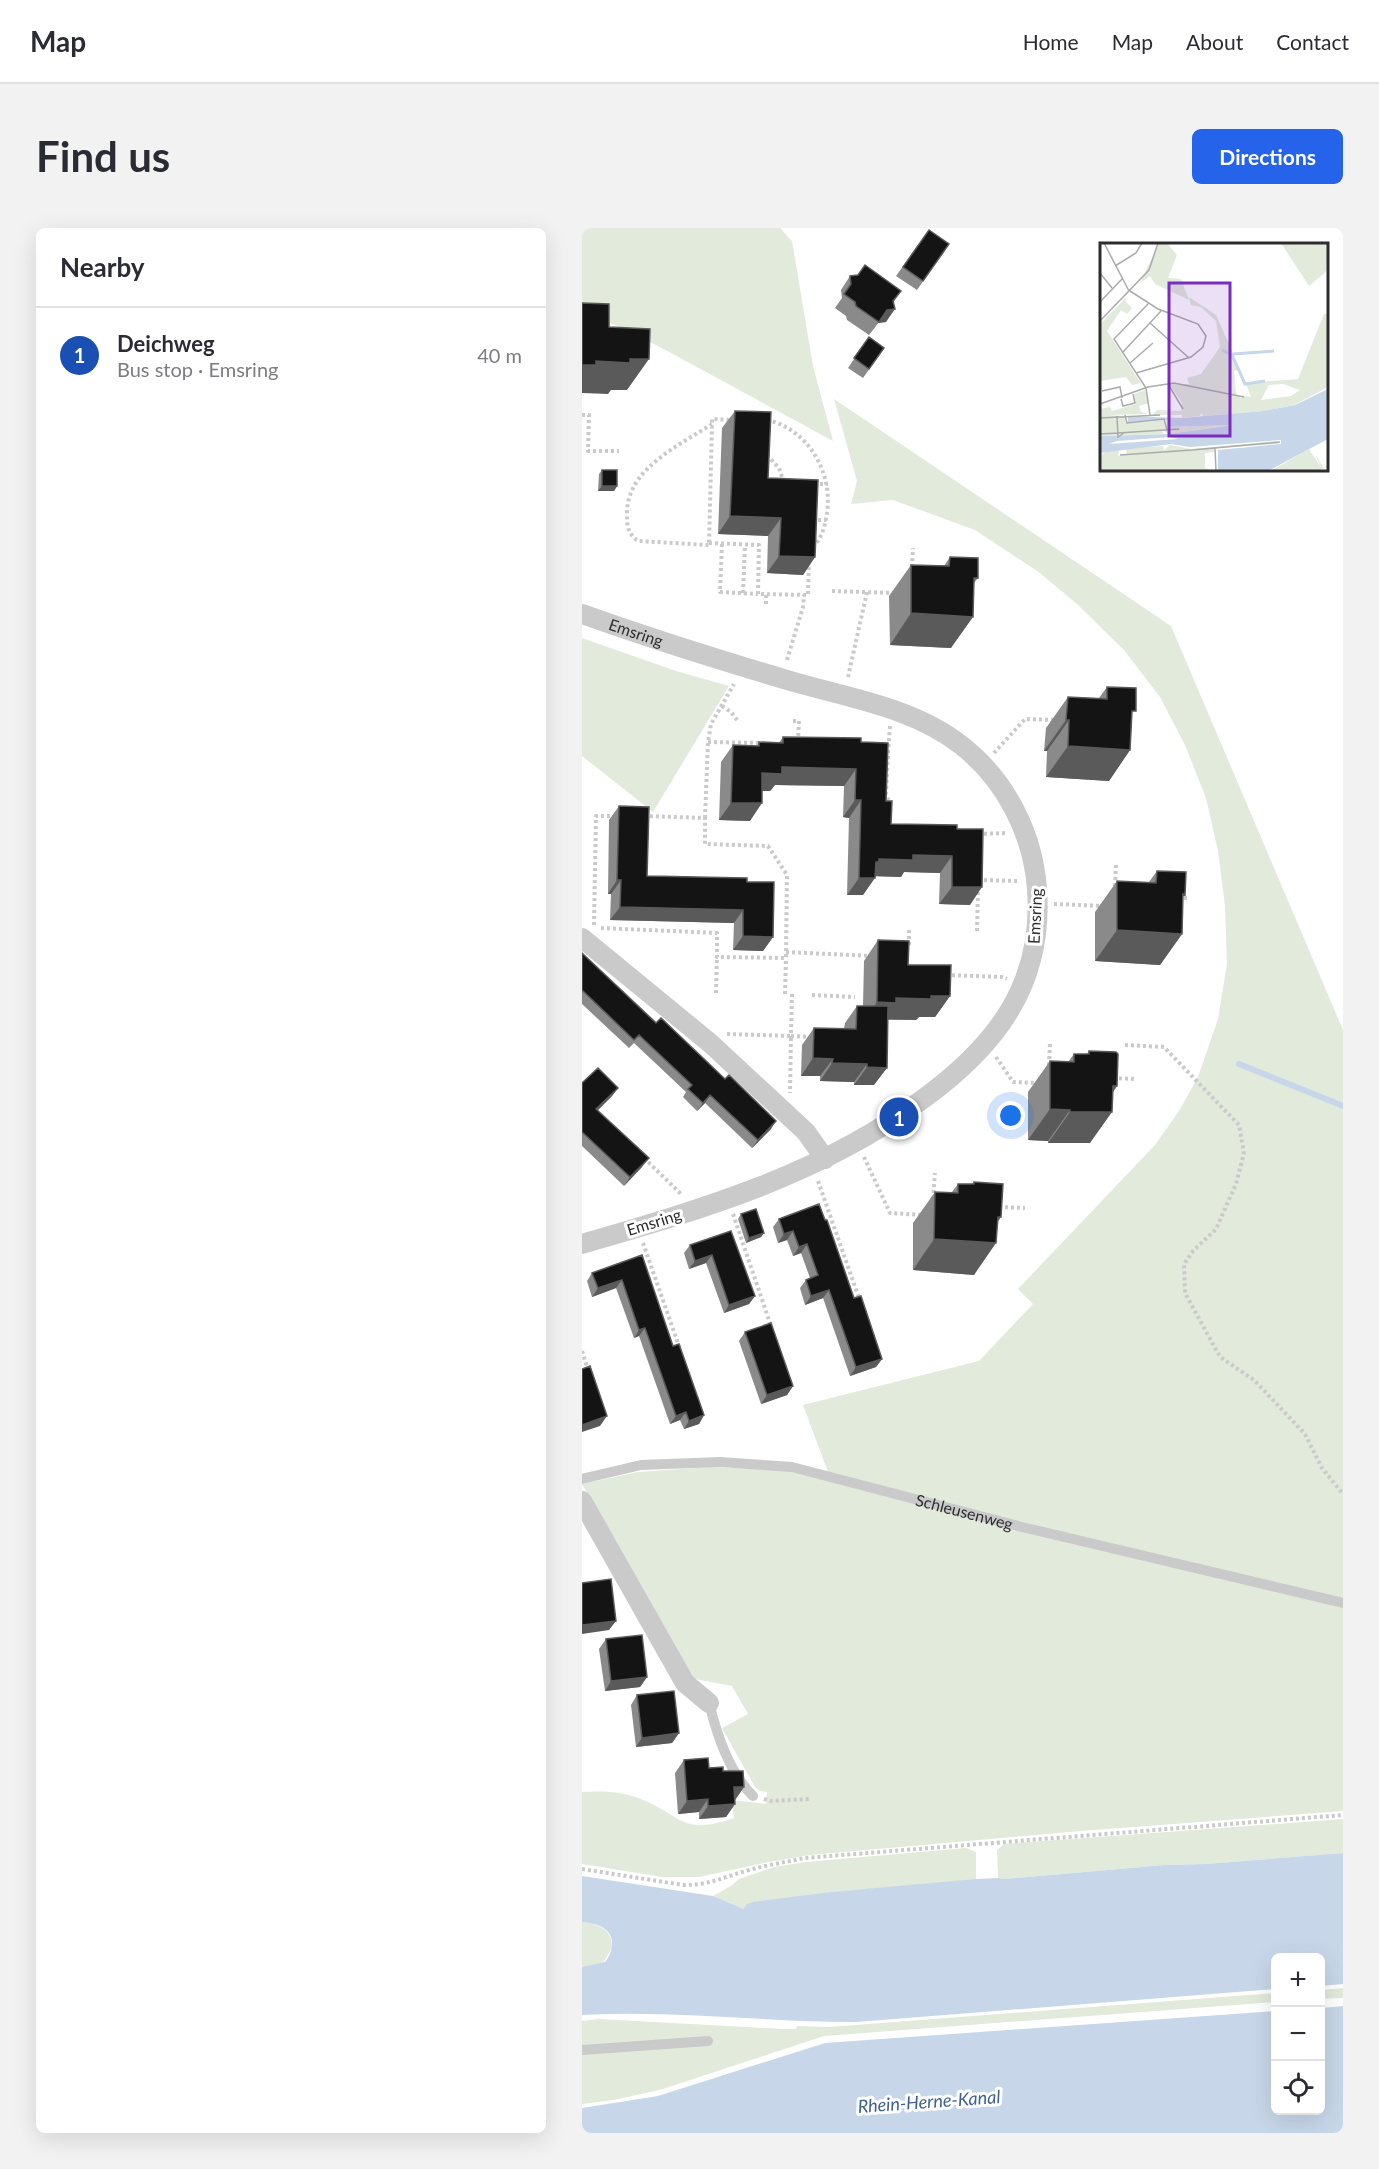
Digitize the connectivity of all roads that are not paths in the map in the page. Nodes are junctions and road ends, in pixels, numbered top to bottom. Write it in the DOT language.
graph roads {
  1 [pos="582,614"];
  2 [pos="582,938"];
  3 [pos="819,1163"];
  4 [pos="582,1244"];
  5 [pos="582,1479"];
  6 [pos="582,1502"];
  7 [pos="1343,1603"];
  8 [pos="708,1703"];
  9 [pos="753,1796"];
  10 [pos="708,2041"];
  11 [pos="582,2050"];
  1 -- 3 [label="street, Emsring"];
  2 -- 3 [label="street"];
  3 -- 4 [label="street, Emsring"];
  5 -- 7 [label="lane, Schleusenweg"];
  6 -- 8 [label="street"];
  8 -- 9 [label="lane"];
  10 -- 11 [label="lane"];
}
